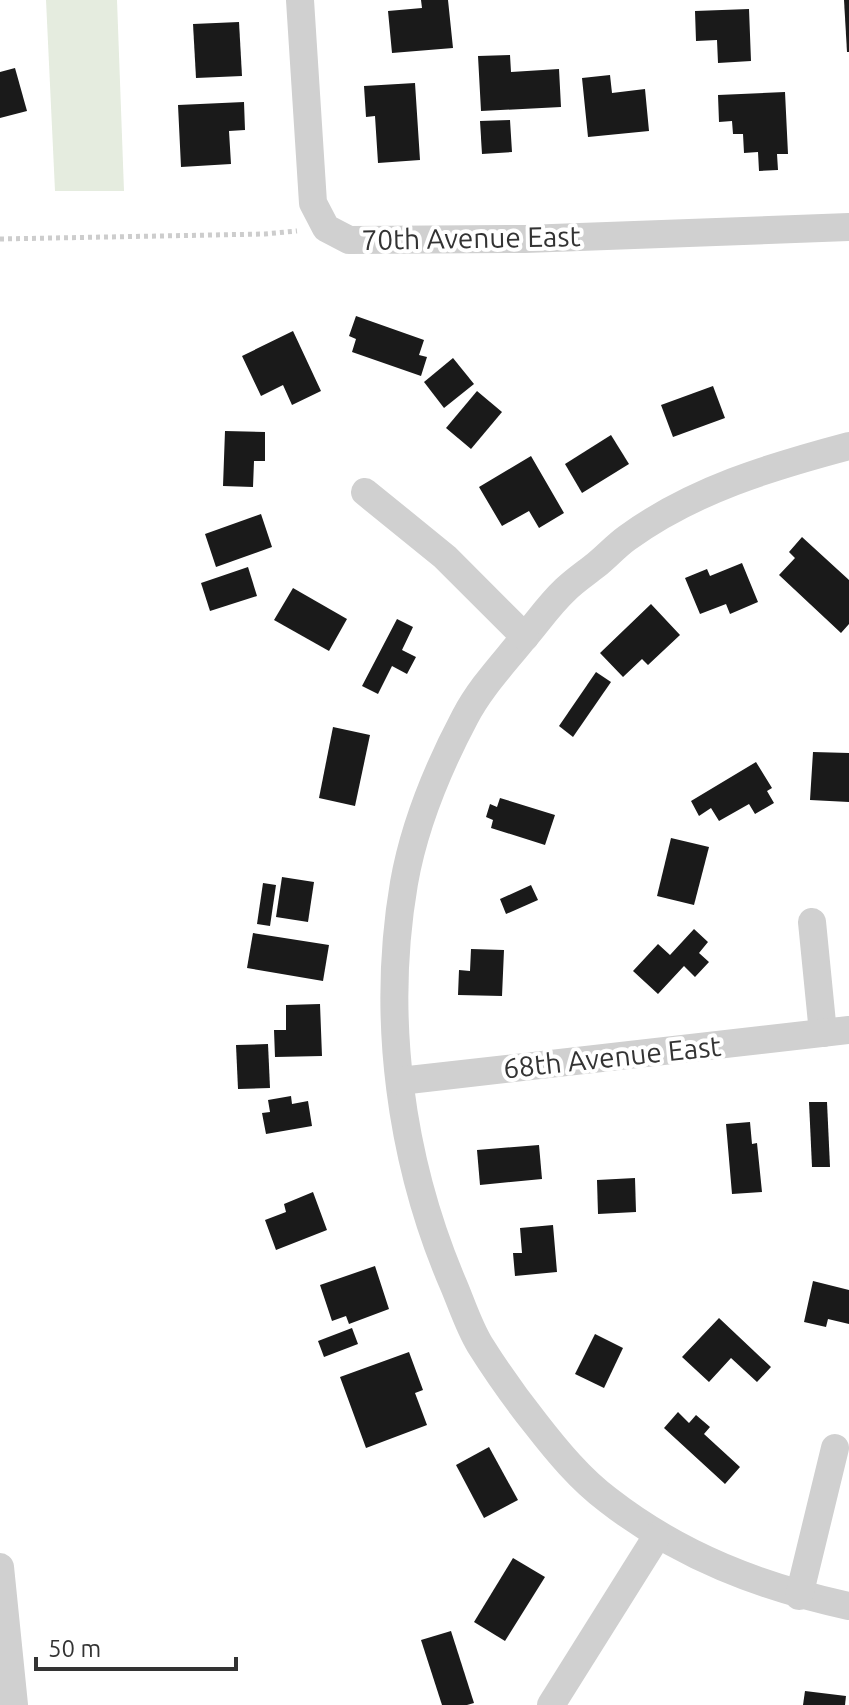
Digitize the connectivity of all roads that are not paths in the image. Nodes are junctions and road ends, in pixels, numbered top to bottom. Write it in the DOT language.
graph roads {
  1 [pos="300,0"];
  2 [pos="849,227"];
  3 [pos="849,446"];
  4 [pos="365,492"];
  5 [pos="525,637"];
  6 [pos="812,922"];
  7 [pos="836,1032"];
  8 [pos="400,1081"];
  9 [pos="835,1448"];
  10 [pos="657,1536"];
  11 [pos="0,1567"];
  12 [pos="799,1596"];
  13 [pos="849,1606"];
  14 [pos="14,1705"];
  15 [pos="551,1705"];
  1 -- 2 [label="street, 70th Avenue East"];
  3 -- 5 [label="street"];
  4 -- 5 [label="street"];
  5 -- 8 [label="street"];
  6 -- 7 [label="street, 68th Avenue East"];
  7 -- 8 [label="street, 68th Avenue East"];
  8 -- 10 [label="street"];
  9 -- 12 [label="street"];
  10 -- 12 [label="street"];
  10 -- 15 [label="street"];
  11 -- 14 [label="street"];
  12 -- 13 [label="street"];
}
